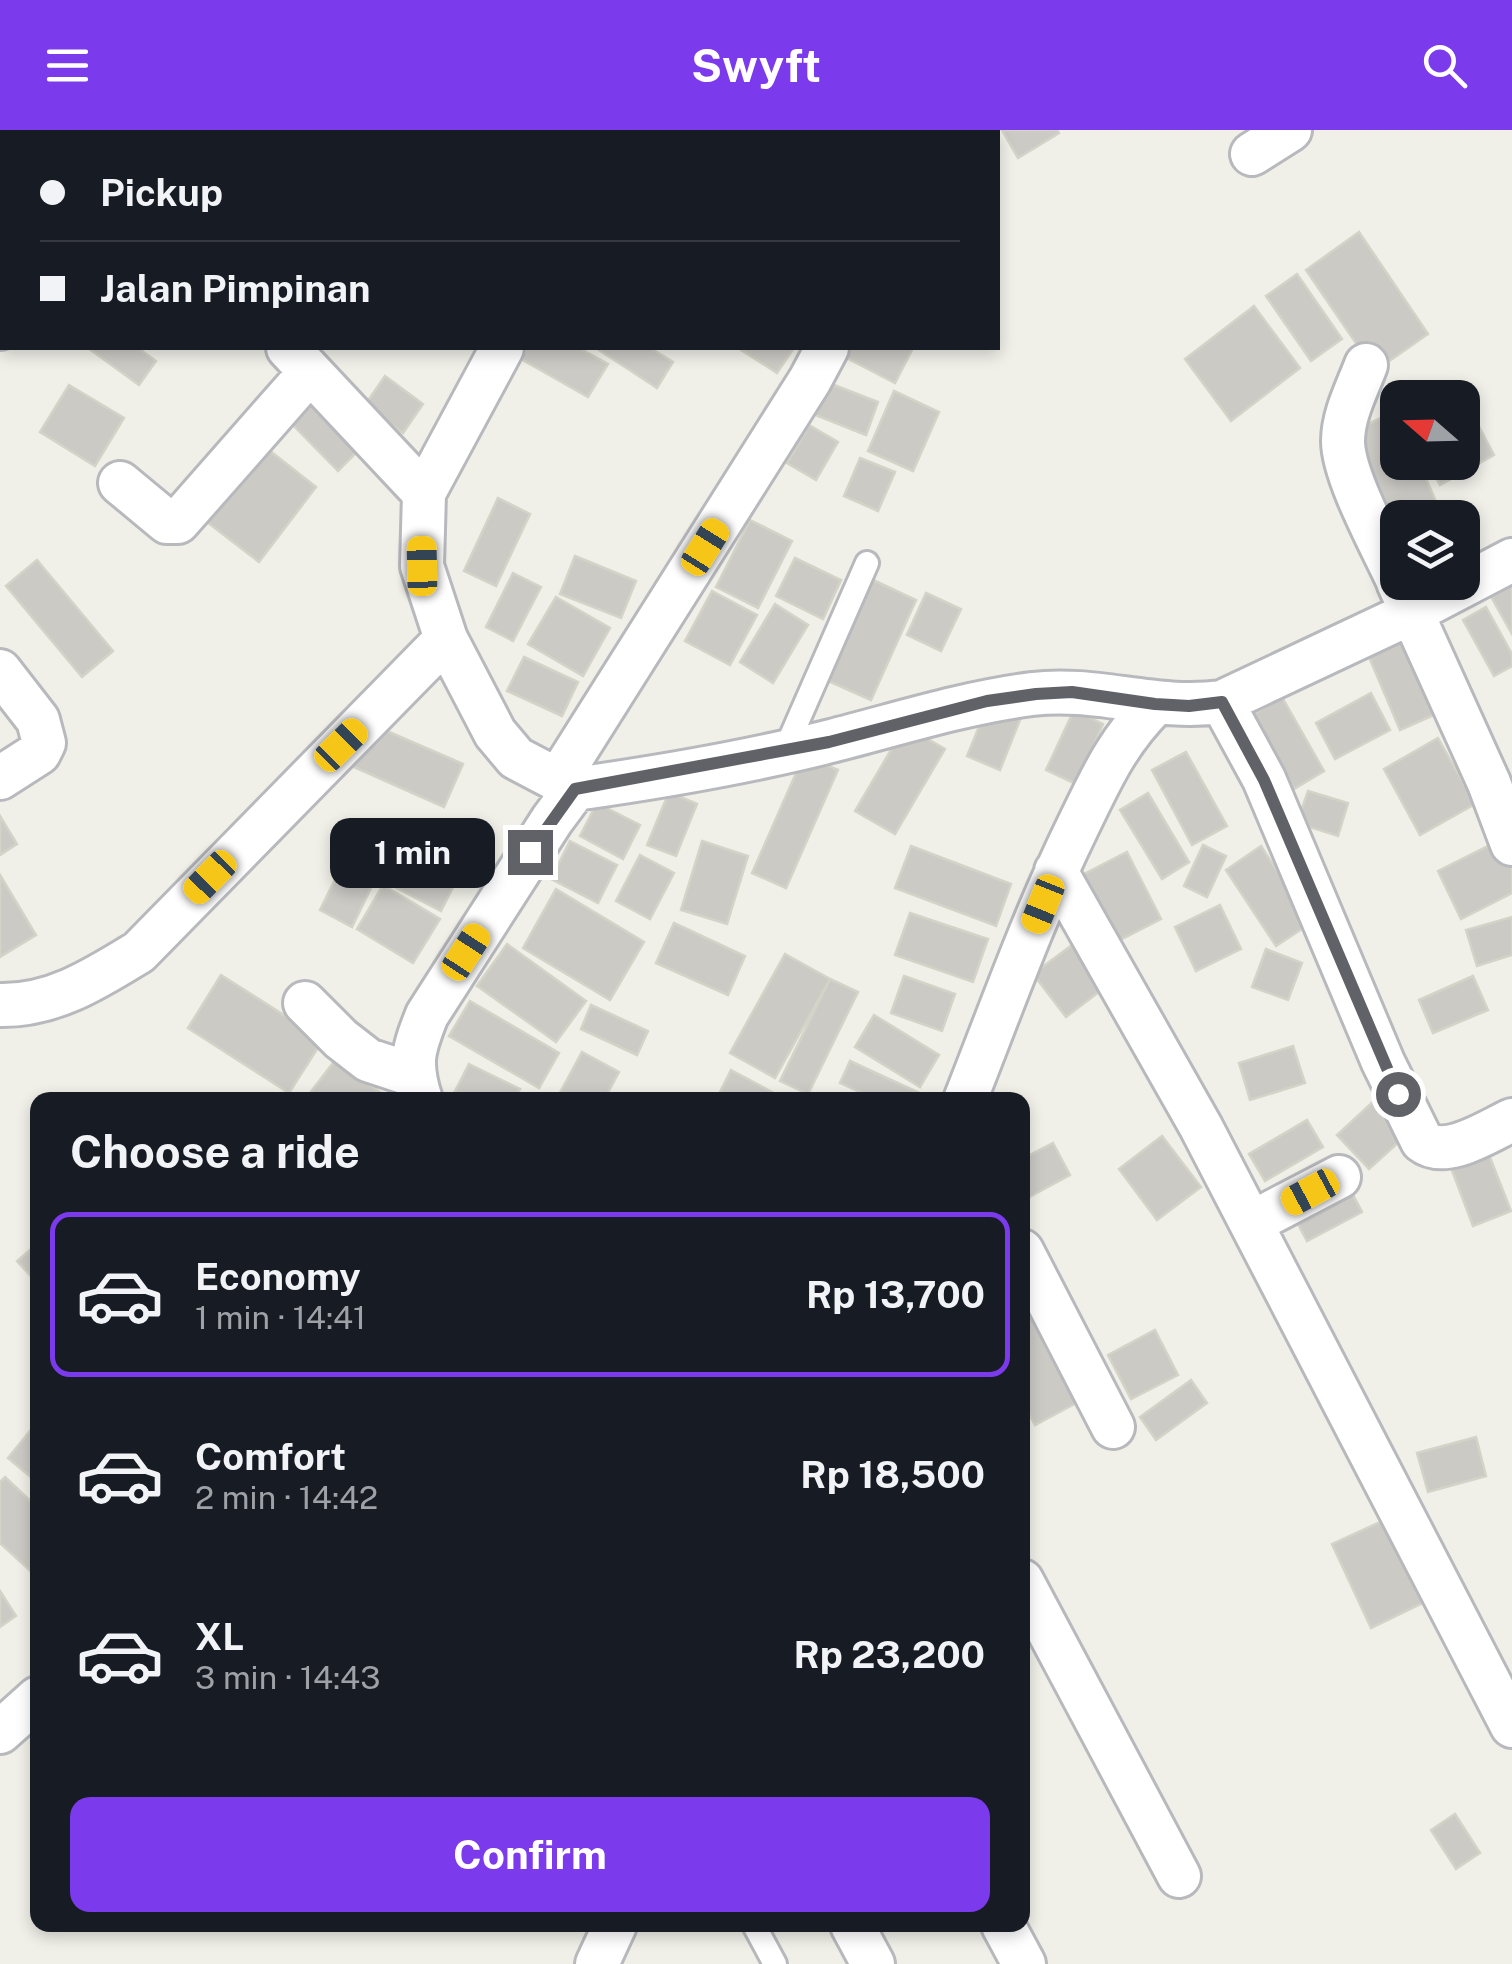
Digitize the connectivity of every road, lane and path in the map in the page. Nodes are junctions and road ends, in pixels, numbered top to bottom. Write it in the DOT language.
graph roads {
  1 [pos="1290,130"];
  2 [pos="1252,154"];
  3 [pos="501,350"];
  4 [pos="826,350"];
  5 [pos="299,360"];
  6 [pos="1366,365"];
  7 [pos="120,483"];
  8 [pos="424,493"];
  9 [pos="1380,542"];
  10 [pos="1512,560"];
  11 [pos="867,563"];
  12 [pos="1480,569"];
  13 [pos="1389,600"];
  14 [pos="1406,600"];
  15 [pos="446,639"];
  16 [pos="0,672"];
  17 [pos="1222,702"];
  18 [pos="1155,704"];
  19 [pos="785,750"];
  20 [pos="0,778"];
  21 [pos="566,785"];
  22 [pos="1512,844"];
  23 [pos="1056,871"];
  24 [pos="305,1004"];
  25 [pos="0,1005"];
  26 [pos="417,1088"];
  27 [pos="968,1092"];
  28 [pos="1512,1120"];
  29 [pos="1339,1178"];
  30 [pos="1251,1223"];
  31 [pos="1030,1266"];
  32 [pos="1113,1427"];
  33 [pos="1030,1596"];
  34 [pos="30,1705"];
  35 [pos="1512,1726"];
  36 [pos="0,1732"];
  37 [pos="1179,1876"];
  38 [pos="612,1932"];
  39 [pos="758,1932"];
  40 [pos="856,1932"];
  41 [pos="1007,1932"];
  42 [pos="597,1964"];
  43 [pos="775,1964"];
  44 [pos="873,1964"];
  45 [pos="1024,1964"];
  1 -- 2 [label="street"];
  3 -- 8 [label="street"];
  4 -- 21 [label="street"];
  5 -- 7 [label="street"];
  5 -- 8 [label="street"];
  6 -- 9 [label="street"];
  8 -- 15 [label="street"];
  10 -- 12 [label="street"];
  11 -- 19 [label="lane"];
  13 -- 17 [label="street"];
  14 -- 22 [label="street"];
  15 -- 21 [label="street"];
  15 -- 25 [label="street"];
  16 -- 20 [label="street"];
  17 -- 18 [label="street"];
  17 -- 28 [label="street"];
  18 -- 19 [label="street"];
  18 -- 23 [label="street"];
  19 -- 21 [label="street"];
  21 -- 26 [label="street"];
  23 -- 27 [label="street"];
  23 -- 30 [label="street"];
  24 -- 26 [label="street"];
  29 -- 30 [label="street"];
  30 -- 35 [label="street"];
  31 -- 32 [label="street"];
  33 -- 37 [label="street"];
  34 -- 36 [label="street"];
  38 -- 42 [label="street"];
  39 -- 43 [label="lane"];
  40 -- 44 [label="street"];
  41 -- 45 [label="street"];
}
